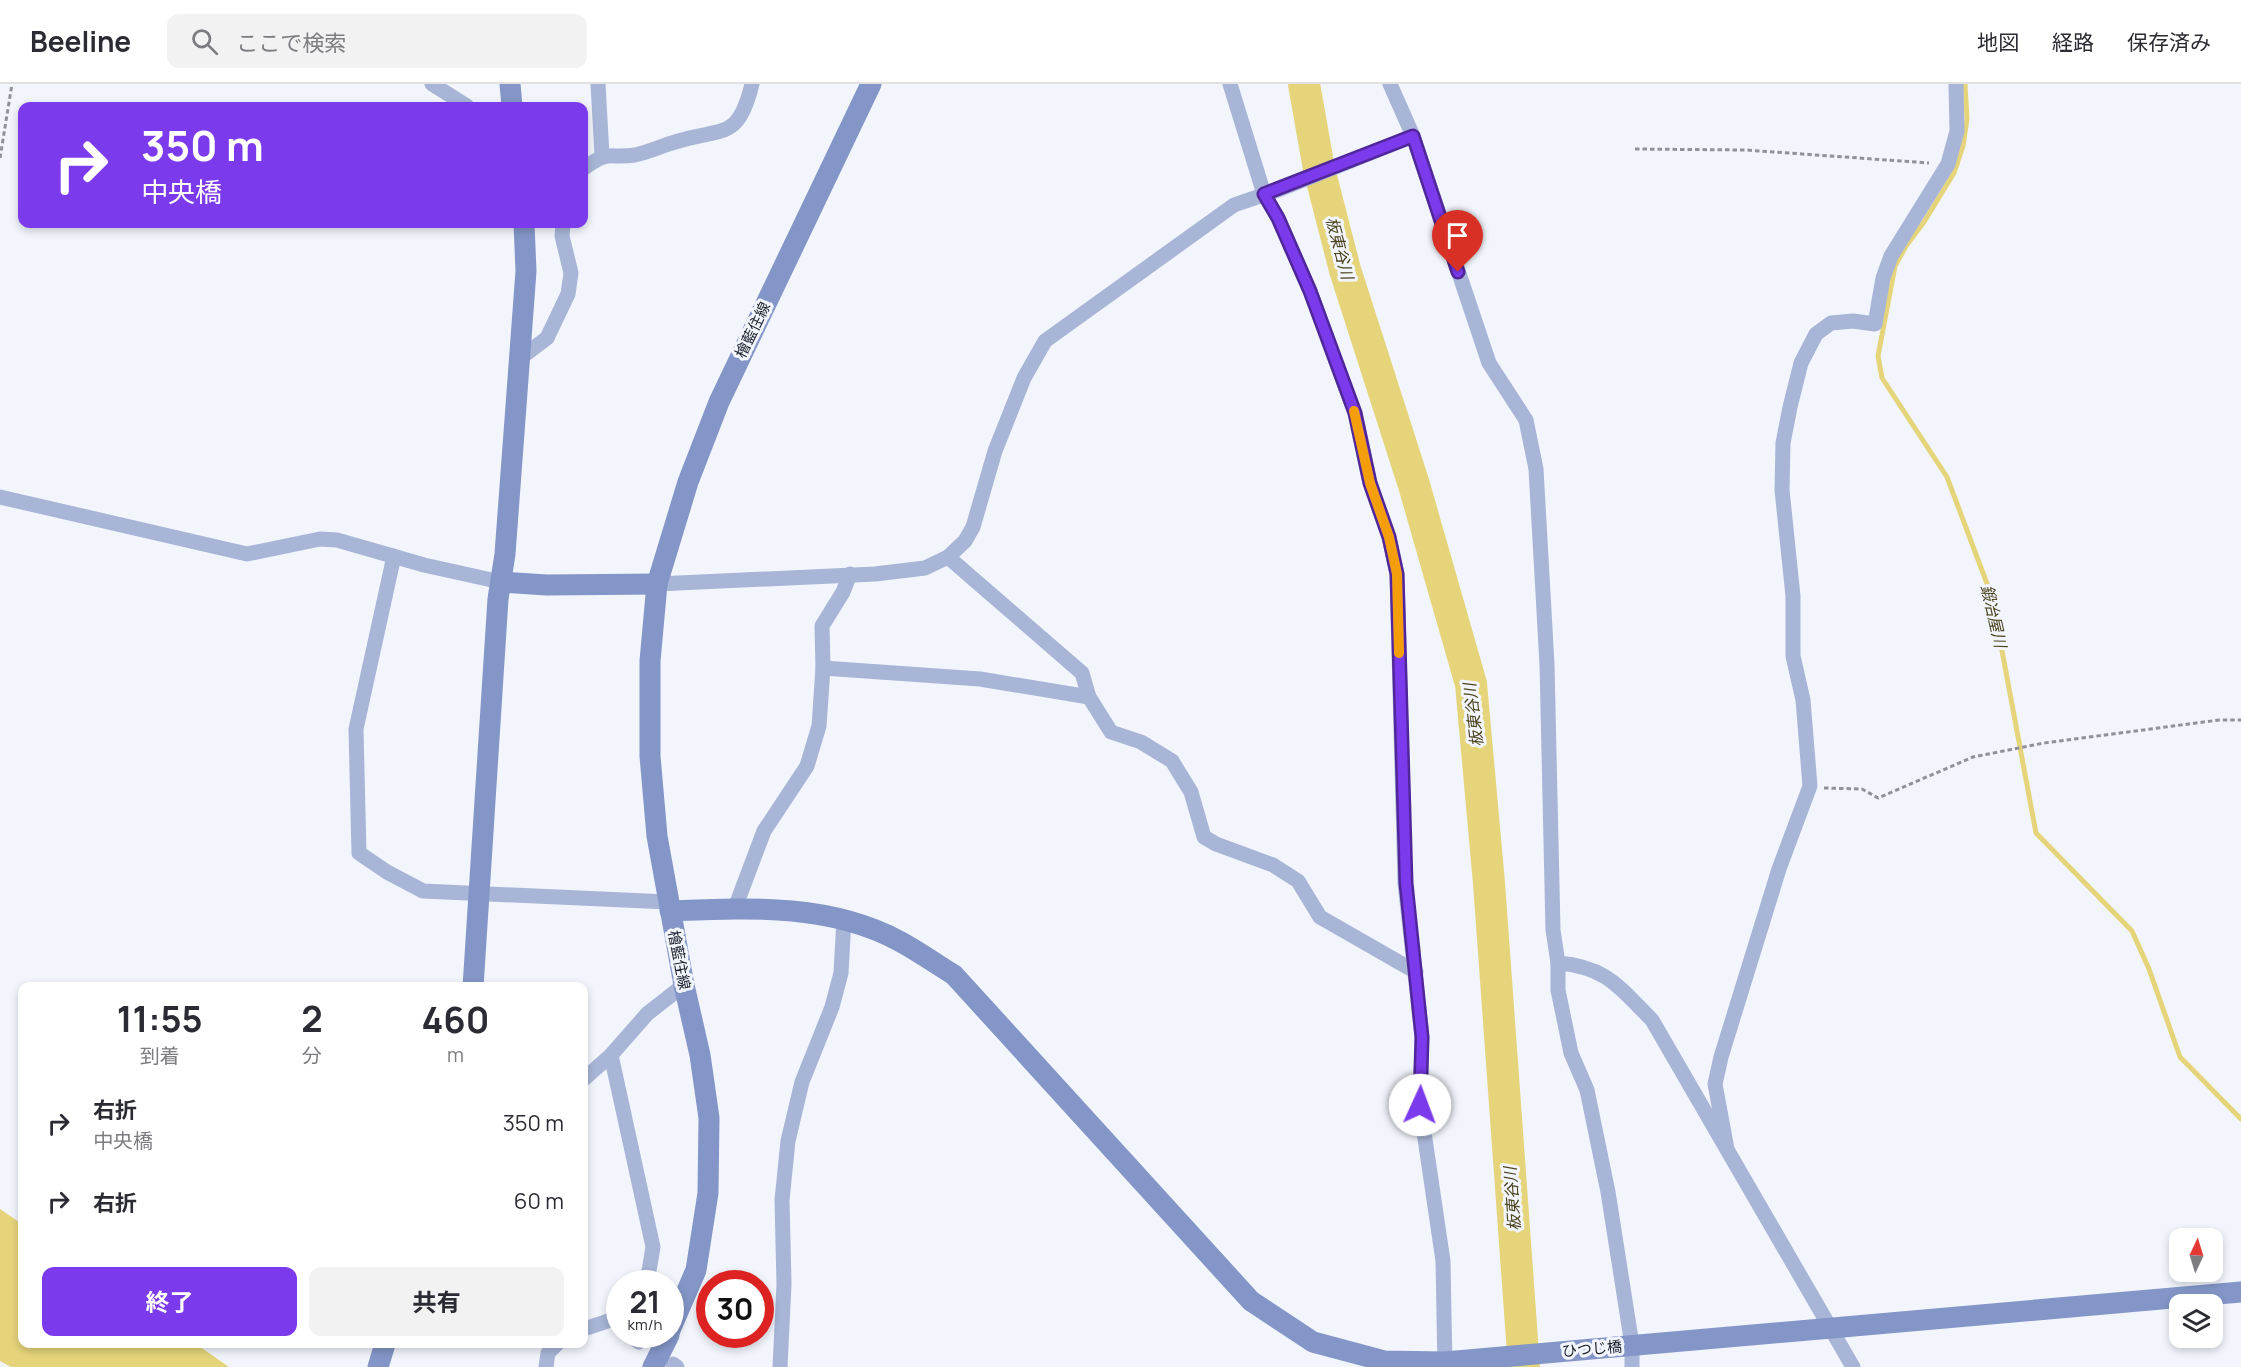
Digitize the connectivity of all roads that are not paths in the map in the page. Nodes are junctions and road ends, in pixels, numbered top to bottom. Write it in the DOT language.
graph roads {
  1 [pos="432,84"];
  2 [pos="510,84"];
  3 [pos="598,84"];
  4 [pos="752,84"];
  5 [pos="871,84"];
  6 [pos="1230,84"];
  7 [pos="1390,84"];
  8 [pos="1956,84"];
  9 [pos="461,102"];
  10 [pos="512,102"];
  11 [pos="1406,138"];
  12 [pos="602,155"];
  13 [pos="588,165"];
  14 [pos="1271,192"];
  15 [pos="524,228"];
  16 [pos="563,228"];
  17 [pos="519,359"];
  18 [pos="0,497"];
  19 [pos="394,556"];
  20 [pos="948,557"];
  21 [pos="850,574"];
  22 [pos="501,582"];
  23 [pos="657,584"];
  24 [pos="824,668"];
  25 [pos="1089,697"];
  26 [pos="478,895"];
  27 [pos="669,906"];
  28 [pos="735,908"];
  29 [pos="844,919"];
  30 [pos="1558,963"];
  31 [pos="1416,972"];
  32 [pos="472,982"];
  33 [pos="684,985"];
  34 [pos="611,1055"];
  35 [pos="588,1075"];
  36 [pos="1727,1149"];
  37 [pos="649,1270"];
  38 [pos="2241,1292"];
  39 [pos="684,1297"];
  40 [pos="606,1324"];
  41 [pos="588,1328"];
  42 [pos="1828,1328"];
  43 [pos="1632,1345"];
  44 [pos="384,1348"];
  45 [pos="553,1348"];
  46 [pos="669,1348"];
  47 [pos="1445,1365"];
  48 [pos="668,1366"];
  49 [pos="378,1367"];
  50 [pos="546,1367"];
  51 [pos="780,1367"];
  52 [pos="1632,1367"];
  53 [pos="1853,1367"];
  1 -- 9 [label="street"];
  2 -- 10 [label="main road"];
  3 -- 12 [label="street"];
  4 -- 12 [label="street"];
  5 -- 23 [label="main road, 檜藍住線"];
  6 -- 14 [label="street"];
  7 -- 11 [label="street"];
  8 -- 36 [label="street"];
  11 -- 14 [label="street"];
  11 -- 30 [label="street"];
  12 -- 13 [label="street"];
  14 -- 20 [label="street"];
  14 -- 31 [label="street"];
  15 -- 17 [label="main road"];
  16 -- 17 [label="street"];
  17 -- 22 [label="main road"];
  18 -- 19 [label="street"];
  19 -- 22 [label="street"];
  19 -- 26 [label="street"];
  20 -- 21 [label="street"];
  20 -- 25 [label="street"];
  21 -- 23 [label="street"];
  21 -- 24 [label="street"];
  22 -- 23 [label="main road"];
  22 -- 26 [label="main road"];
  23 -- 27 [label="main road, 檜藍住線"];
  24 -- 25 [label="street"];
  24 -- 28 [label="street"];
  25 -- 31 [label="street"];
  26 -- 27 [label="street"];
  26 -- 32 [label="main road"];
  27 -- 28 [label="main road, ひつじ橋"];
  27 -- 33 [label="main road, 檜藍住線"];
  28 -- 29 [label="main road, ひつじ橋"];
  29 -- 47 [label="main road, ひつじ橋"];
  29 -- 51 [label="street"];
  30 -- 36 [label="street"];
  30 -- 43 [label="street"];
  31 -- 47 [label="street"];
  33 -- 34 [label="street"];
  33 -- 39 [label="main road, 檜藍住線"];
  34 -- 35 [label="street"];
  34 -- 37 [label="street"];
  36 -- 42 [label="street"];
  38 -- 42 [label="main road, ひつじ橋"];
  40 -- 41 [label="street"];
  42 -- 43 [label="main road, ひつじ橋"];
  42 -- 53 [label="street"];
  43 -- 47 [label="main road, ひつじ橋"];
  43 -- 52 [label="street"];
  44 -- 49 [label="main road"];
  45 -- 50 [label="street"];
  46 -- 48 [label="main road"];
}
